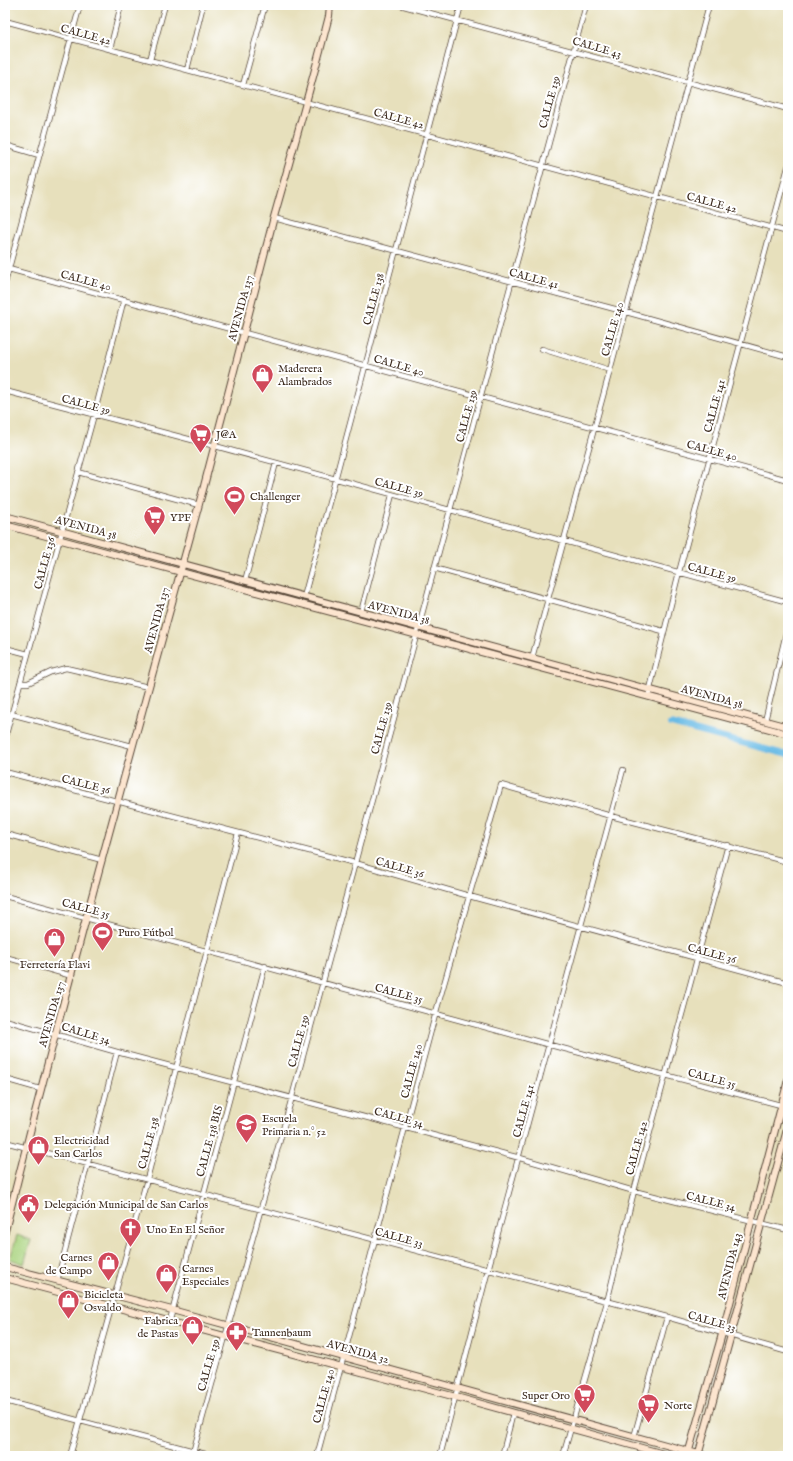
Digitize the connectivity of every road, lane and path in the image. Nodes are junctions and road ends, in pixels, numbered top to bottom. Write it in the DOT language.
graph roads {
  1 [pos="80,5"];
  2 [pos="121,5"];
  3 [pos="165,5"];
  4 [pos="203,5"];
  5 [pos="265,5"];
  6 [pos="330,5"];
  7 [pos="335,5"];
  8 [pos="400,5"];
  9 [pos="461,5"];
  10 [pos="586,5"];
  11 [pos="709,5"];
  12 [pos="329,16"];
  13 [pos="457,20"];
  14 [pos="5,21"];
  15 [pos="71,39"];
  16 [pos="110,49"];
  17 [pos="572,50"];
  18 [pos="150,60"];
  19 [pos="187,70"];
  20 [pos="688,83"];
  21 [pos="243,85"];
  22 [pos="307,102"];
  23 [pos="788,109"];
  24 [pos="427,135"];
  25 [pos="5,145"];
  26 [pos="39,155"];
  27 [pos="541,166"];
  28 [pos="788,167"];
  29 [pos="658,196"];
  30 [pos="274,218"];
  31 [pos="773,228"];
  32 [pos="788,232"];
  33 [pos="396,250"];
  34 [pos="7,268"];
  35 [pos="511,282"];
  36 [pos="5,283"];
  37 [pos="124,299"];
  38 [pos="626,312"];
  39 [pos="244,332"];
  40 [pos="740,344"];
  41 [pos="542,349"];
  42 [pos="788,357"];
  43 [pos="365,365"];
  44 [pos="610,370"];
  45 [pos="5,392"];
  46 [pos="480,397"];
  47 [pos="94,415"];
  48 [pos="594,427"];
  49 [pos="215,446"];
  50 [pos="709,458"];
  51 [pos="276,463"];
  52 [pos="78,472"];
  53 [pos="334,478"];
  54 [pos="788,480"];
  55 [pos="392,495"];
  56 [pos="199,505"];
  57 [pos="450,510"];
  58 [pos="5,516"];
  59 [pos="5,525"];
  60 [pos="62,531"];
  61 [pos="59,539"];
  62 [pos="563,541"];
  63 [pos="182,564"];
  64 [pos="434,568"];
  65 [pos="179,571"];
  66 [pos="679,572"];
  67 [pos="245,581"];
  68 [pos="304,597"];
  69 [pos="548,599"];
  70 [pos="788,602"];
  71 [pos="361,612"];
  72 [pos="788,625"];
  73 [pos="418,628"];
  74 [pos="663,631"];
  75 [pos="416,635"];
  76 [pos="5,648"];
  77 [pos="28,654"];
  78 [pos="532,658"];
  79 [pos="20,683"];
  80 [pos="148,687"];
  81 [pos="649,690"];
  82 [pos="648,697"];
  83 [pos="11,714"];
  84 [pos="765,721"];
  85 [pos="788,727"];
  86 [pos="788,734"];
  87 [pos="5,738"];
  88 [pos="132,746"];
  89 [pos="623,770"];
  90 [pos="5,772"];
  91 [pos="117,801"];
  92 [pos="611,816"];
  93 [pos="238,833"];
  94 [pos="5,834"];
  95 [pos="728,845"];
  96 [pos="102,860"];
  97 [pos="788,862"];
  98 [pos="355,863"];
  99 [pos="5,896"];
  100 [pos="469,896"];
  101 [pos="87,917"];
  102 [pos="580,927"];
  103 [pos="209,950"];
  104 [pos="5,957"];
  105 [pos="697,959"];
  106 [pos="265,966"];
  107 [pos="72,976"];
  108 [pos="323,983"];
  109 [pos="788,983"];
  110 [pos="436,1012"];
  111 [pos="5,1020"];
  112 [pos="56,1034"];
  113 [pos="550,1045"];
  114 [pos="117,1052"];
  115 [pos="177,1068"];
  116 [pos="664,1074"];
  117 [pos="5,1079"];
  118 [pos="788,1080"];
  119 [pos="234,1083"];
  120 [pos="40,1089"];
  121 [pos="292,1097"];
  122 [pos="785,1107"];
  123 [pos="788,1126"];
  124 [pos="405,1128"];
  125 [pos="5,1142"];
  126 [pos="27,1148"];
  127 [pos="520,1158"];
  128 [pos="88,1164"];
  129 [pos="147,1179"];
  130 [pos="634,1191"];
  131 [pos="204,1194"];
  132 [pos="8,1205"];
  133 [pos="260,1209"];
  134 [pos="751,1220"];
  135 [pos="762,1223"];
  136 [pos="788,1230"];
  137 [pos="5,1231"];
  138 [pos="374,1240"];
  139 [pos="5,1267"];
  140 [pos="488,1270"];
  141 [pos="5,1278"];
  142 [pos="57,1281"];
  143 [pos="115,1296"];
  144 [pos="607,1302"];
  145 [pos="112,1305"];
  146 [pos="172,1310"];
  147 [pos="667,1317"];
  148 [pos="170,1320"];
  149 [pos="228,1326"];
  150 [pos="722,1334"];
  151 [pos="226,1336"];
  152 [pos="730,1336"];
  153 [pos="788,1352"];
  154 [pos="343,1358"];
  155 [pos="340,1366"];
  156 [pos="458,1389"];
  157 [pos="456,1396"];
  158 [pos="5,1401"];
  159 [pos="513,1413"];
  160 [pos="80,1420"];
  161 [pos="572,1420"];
  162 [pos="570,1428"];
  163 [pos="634,1437"];
  164 [pos="193,1453"];
  165 [pos="688,1454"];
  166 [pos="698,1455"];
  167 [pos="70,1456"];
  168 [pos="213,1456"];
  169 [pos="317,1456"];
  170 [pos="440,1456"];
  171 [pos="502,1456"];
  172 [pos="563,1456"];
  173 [pos="671,1456"];
  174 [pos="706,1456"];
  1 -- 15 [label="street"];
  2 -- 16 [label="street"];
  3 -- 18 [label="street"];
  4 -- 19 [label="street"];
  5 -- 21 [label="street"];
  6 -- 12 [label="main road, AVENIDA 137"];
  7 -- 12 [label="main road, AVENIDA 137"];
  8 -- 13 [label="street, CALLE 43"];
  9 -- 13 [label="street, CALLE 138"];
  10 -- 17 [label="street, CALLE 139"];
  11 -- 20 [label="street, CALLE 140"];
  12 -- 22 [label="main road, AVENIDA 137"];
  13 -- 17 [label="street, CALLE 43"];
  13 -- 24 [label="street, CALLE 138"];
  14 -- 15 [label="street, CALLE 42"];
  15 -- 16 [label="street, CALLE 42"];
  15 -- 26 [label="street"];
  16 -- 18 [label="street, CALLE 42"];
  17 -- 20 [label="street, CALLE 43"];
  17 -- 27 [label="street, CALLE 139"];
  18 -- 19 [label="street, CALLE 42"];
  19 -- 21 [label="street, CALLE 42"];
  20 -- 23 [label="street, CALLE 43"];
  20 -- 29 [label="street, CALLE 140"];
  21 -- 22 [label="street, CALLE 42"];
  22 -- 24 [label="street, CALLE 42"];
  22 -- 30 [label="main road, AVENIDA 137"];
  24 -- 27 [label="street, CALLE 42"];
  24 -- 33 [label="street, CALLE 138"];
  25 -- 26 [label="street"];
  26 -- 34 [label="street"];
  27 -- 29 [label="street, CALLE 42"];
  27 -- 35 [label="street, CALLE 139"];
  28 -- 31 [label="street, CALLE 141"];
  29 -- 31 [label="street, CALLE 42"];
  29 -- 38 [label="street, CALLE 140"];
  30 -- 33 [label="street, CALLE 41"];
  30 -- 39 [label="main road, AVENIDA 137"];
  31 -- 32 [label="street, CALLE 42"];
  31 -- 40 [label="street, CALLE 141"];
  33 -- 35 [label="street, CALLE 41"];
  33 -- 43 [label="street, CALLE 138"];
  34 -- 36 [label="street"];
  34 -- 37 [label="street, CALLE 40"];
  35 -- 38 [label="street, CALLE 41"];
  35 -- 46 [label="street, CALLE 139"];
  37 -- 39 [label="street, CALLE 40"];
  37 -- 47 [label="street, CALLE 136"];
  38 -- 40 [label="street, CALLE 41"];
  38 -- 44 [label="street, CALLE 140"];
  39 -- 43 [label="street, CALLE 40"];
  39 -- 49 [label="main road, AVENIDA 137"];
  40 -- 42 [label="street, CALLE 41"];
  40 -- 50 [label="street, CALLE 141"];
  41 -- 44 [label="street"];
  43 -- 46 [label="street, CALLE 40"];
  43 -- 53 [label="street, CALLE 138"];
  44 -- 48 [label="street, CALLE 140"];
  45 -- 47 [label="street, CALLE 39"];
  46 -- 48 [label="street, CALLE 40"];
  46 -- 57 [label="street, CALLE 139"];
  47 -- 49 [label="street, CALLE 39"];
  47 -- 52 [label="street, CALLE 136"];
  48 -- 50 [label="street, CALLE 40"];
  48 -- 62 [label="street, CALLE 140"];
  49 -- 51 [label="street, CALLE 39"];
  49 -- 56 [label="main road, AVENIDA 137"];
  50 -- 54 [label="street, CALLE 40"];
  50 -- 66 [label="street, CALLE 141"];
  51 -- 53 [label="street, CALLE 39"];
  51 -- 67 [label="street"];
  52 -- 56 [label="street"];
  52 -- 60 [label="street, CALLE 136"];
  53 -- 55 [label="street, CALLE 39"];
  53 -- 68 [label="street, CALLE 138"];
  55 -- 57 [label="street, CALLE 39"];
  55 -- 71 [label="street"];
  56 -- 63 [label="main road, AVENIDA 137"];
  57 -- 62 [label="street, CALLE 39"];
  57 -- 64 [label="street, CALLE 139"];
  58 -- 60 [label="main road, AVENIDA 38"];
  59 -- 61 [label="main road, AVENIDA 38"];
  60 -- 61 [label="street, CALLE 136"];
  60 -- 63 [label="main road, AVENIDA 38"];
  61 -- 65 [label="main road, AVENIDA 38"];
  61 -- 77 [label="street, CALLE 136"];
  62 -- 66 [label="street, CALLE 39"];
  62 -- 69 [label="street, CALLE 140"];
  63 -- 65 [label="main road, AVENIDA 137"];
  63 -- 67 [label="main road, AVENIDA 38"];
  64 -- 69 [label="street"];
  64 -- 73 [label="street, CALLE 139"];
  65 -- 75 [label="main road, AVENIDA 38"];
  65 -- 80 [label="main road, AVENIDA 137"];
  66 -- 70 [label="street, CALLE 39"];
  66 -- 74 [label="street, CALLE 141"];
  67 -- 68 [label="main road, AVENIDA 38"];
  68 -- 71 [label="main road, AVENIDA 38"];
  69 -- 74 [label="street"];
  69 -- 78 [label="street, CALLE 140"];
  71 -- 73 [label="main road, AVENIDA 38"];
  72 -- 84 [label="street"];
  73 -- 75 [label="street, CALLE 139"];
  73 -- 78 [label="main road, AVENIDA 38"];
  74 -- 81 [label="street, CALLE 141"];
  75 -- 82 [label="main road, AVENIDA 38"];
  75 -- 98 [label="street, CALLE 139"];
  76 -- 77 [label="street"];
  77 -- 79 [label="street, CALLE 136"];
  78 -- 81 [label="main road, AVENIDA 38"];
  79 -- 80 [label="street"];
  79 -- 83 [label="street, CALLE 136"];
  80 -- 88 [label="main road, AVENIDA 137"];
  81 -- 82 [label="street, CALLE 141"];
  81 -- 84 [label="main road, AVENIDA 38"];
  82 -- 86 [label="main road, AVENIDA 38"];
  83 -- 87 [label="street, CALLE 136"];
  83 -- 88 [label="street"];
  84 -- 85 [label="main road, AVENIDA 38"];
  88 -- 91 [label="main road, AVENIDA 137"];
  89 -- 92 [label="street, CALLE 141"];
  90 -- 91 [label="street, CALLE 36"];
  91 -- 93 [label="street, CALLE 36"];
  91 -- 96 [label="main road, AVENIDA 137"];
  92 -- 95 [label="street"];
  92 -- 100 [label="street, CALLE 140"];
  92 -- 102 [label="street, CALLE 141"];
  93 -- 98 [label="street, CALLE 36"];
  93 -- 103 [label="street, CALLE 138"];
  94 -- 96 [label="street"];
  95 -- 97 [label="street"];
  95 -- 105 [label="street, CALLE 142"];
  96 -- 101 [label="main road, AVENIDA 137"];
  98 -- 100 [label="street, CALLE 36"];
  98 -- 108 [label="street, CALLE 139"];
  99 -- 101 [label="street, CALLE 35"];
  100 -- 102 [label="street, CALLE 36"];
  100 -- 110 [label="street, CALLE 140"];
  101 -- 103 [label="street, CALLE 35"];
  101 -- 107 [label="main road, AVENIDA 137"];
  102 -- 105 [label="street, CALLE 36"];
  102 -- 113 [label="street, CALLE 141"];
  103 -- 106 [label="street, CALLE 35"];
  103 -- 115 [label="street, CALLE 138"];
  104 -- 107 [label="street"];
  105 -- 109 [label="street, CALLE 36"];
  105 -- 116 [label="street, CALLE 142"];
  106 -- 108 [label="street, CALLE 35"];
  106 -- 119 [label="street, CALLE 138 BIS"];
  107 -- 112 [label="main road, AVENIDA 137"];
  108 -- 110 [label="street, CALLE 35"];
  108 -- 121 [label="street, CALLE 139"];
  110 -- 113 [label="street, CALLE 35"];
  110 -- 124 [label="street, CALLE 140"];
  111 -- 112 [label="street, CALLE 34"];
  112 -- 114 [label="street, CALLE 34"];
  112 -- 120 [label="main road, AVENIDA 137"];
  113 -- 116 [label="street, CALLE 35"];
  113 -- 127 [label="street, CALLE 141"];
  114 -- 115 [label="street, CALLE 34"];
  114 -- 128 [label="street"];
  115 -- 119 [label="street, CALLE 34"];
  115 -- 129 [label="street, CALLE 138"];
  116 -- 122 [label="street, CALLE 35"];
  116 -- 130 [label="street, CALLE 142"];
  117 -- 120 [label="street"];
  118 -- 122 [label="main road, AVENIDA 143"];
  119 -- 121 [label="street, CALLE 34"];
  119 -- 131 [label="street, CALLE 138 BIS"];
  120 -- 126 [label="main road, AVENIDA 137"];
  121 -- 124 [label="street, CALLE 34"];
  121 -- 133 [label="street, CALLE 139"];
  122 -- 134 [label="main road, AVENIDA 143"];
  123 -- 135 [label="main road, AVENIDA 143"];
  124 -- 127 [label="street, CALLE 34"];
  124 -- 138 [label="street, CALLE 140"];
  125 -- 126 [label="street, CALLE 33"];
  126 -- 128 [label="street, CALLE 33"];
  126 -- 132 [label="main road, AVENIDA 137"];
  127 -- 130 [label="street, CALLE 34"];
  127 -- 140 [label="street, CALLE 141"];
  128 -- 129 [label="street, CALLE 33"];
  128 -- 142 [label="street"];
  129 -- 131 [label="street, CALLE 33"];
  129 -- 143 [label="street, CALLE 138"];
  130 -- 134 [label="street, CALLE 34"];
  130 -- 144 [label="street, CALLE 142"];
  131 -- 133 [label="street, CALLE 33"];
  131 -- 146 [label="street, CALLE 138 BIS"];
  132 -- 137 [label="main road, AVENIDA 137"];
  133 -- 138 [label="street, CALLE 33"];
  133 -- 149 [label="street, CALLE 139"];
  134 -- 135 [label="street, CALLE 34"];
  134 -- 150 [label="main road, AVENIDA 143"];
  135 -- 136 [label="street, CALLE 34"];
  135 -- 152 [label="main road, AVENIDA 143"];
  138 -- 140 [label="street, CALLE 33"];
  138 -- 154 [label="street, CALLE 140"];
  139 -- 142 [label="main road, AVENIDA 32"];
  140 -- 144 [label="street, CALLE 33"];
  140 -- 156 [label="street, CALLE 141"];
  141 -- 145 [label="main road, AVENIDA 32"];
  142 -- 143 [label="main road, AVENIDA 32"];
  143 -- 145 [label="street, CALLE 138"];
  143 -- 146 [label="main road, AVENIDA 32"];
  144 -- 147 [label="street, CALLE 33"];
  144 -- 161 [label="street, CALLE 142"];
  145 -- 148 [label="main road, AVENIDA 32"];
  145 -- 160 [label="street, CALLE 138"];
  146 -- 148 [label="street, CALLE 138 BIS"];
  146 -- 149 [label="main road, AVENIDA 32"];
  147 -- 150 [label="street, CALLE 33"];
  147 -- 163 [label="street"];
  148 -- 151 [label="main road, AVENIDA 32"];
  149 -- 151 [label="street, CALLE 139"];
  149 -- 154 [label="main road, AVENIDA 32"];
  150 -- 152 [label="street, CALLE 33"];
  150 -- 165 [label="main road, AVENIDA 143"];
  151 -- 155 [label="main road, AVENIDA 32"];
  151 -- 164 [label="street, CALLE 139"];
  152 -- 153 [label="street, CALLE 33"];
  152 -- 166 [label="main road, AVENIDA 143"];
  154 -- 155 [label="street, CALLE 140"];
  154 -- 156 [label="main road, AVENIDA 32"];
  155 -- 157 [label="main road, AVENIDA 32"];
  155 -- 169 [label="street, CALLE 140"];
  156 -- 157 [label="street, CALLE 141"];
  156 -- 161 [label="main road, AVENIDA 32"];
  157 -- 159 [label="main road, AVENIDA 32"];
  157 -- 170 [label="street, CALLE 141"];
  158 -- 160 [label="street"];
  159 -- 162 [label="main road, AVENIDA 32"];
  159 -- 171 [label="street"];
  160 -- 164 [label="street"];
  160 -- 167 [label="street, CALLE 138"];
  161 -- 162 [label="street, CALLE 142"];
  161 -- 163 [label="main road, AVENIDA 32"];
  162 -- 172 [label="street, CALLE 142"];
  162 -- 173 [label="main road, AVENIDA 32"];
  163 -- 165 [label="main road, AVENIDA 32"];
  164 -- 168 [label="street"];
  165 -- 166 [label="main road, AVENIDA 32"];
  166 -- 174 [label="main road, AVENIDA 32"];
}
